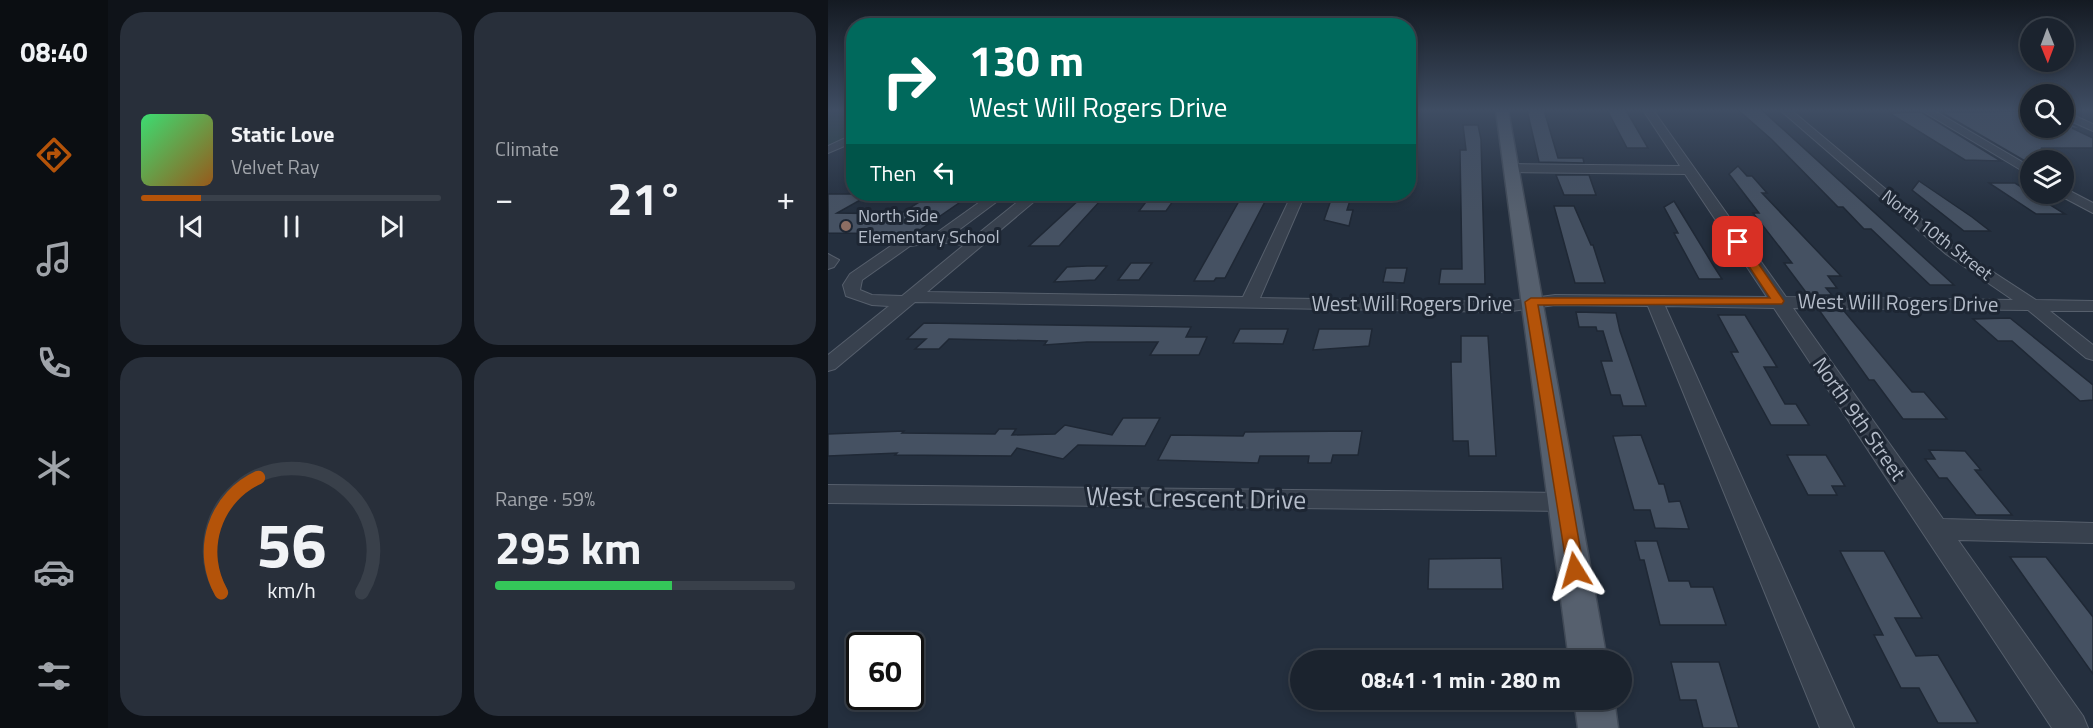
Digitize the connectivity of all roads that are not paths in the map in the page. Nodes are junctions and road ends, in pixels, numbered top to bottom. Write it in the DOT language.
graph roads {
  1 [pos="1507,144"];
  2 [pos="1672,144"];
  3 [pos="1825,144"];
  4 [pos="1984,144"];
  5 [pos="2020,166"];
  6 [pos="1510,168"];
  7 [pos="1690,170"];
  8 [pos="2074,198"];
  9 [pos="989,201"];
  10 [pos="1027,201"];
  11 [pos="1296,201"];
  12 [pos="2093,209"];
  13 [pos="939,238"];
  14 [pos="977,242"];
  15 [pos="828,259"];
  16 [pos="828,264"];
  17 [pos="908,299"];
  18 [pos="1654,301"];
  19 [pos="1778,301"];
  20 [pos="1531,302"];
  21 [pos="1249,303"];
  22 [pos="2033,306"];
  23 [pos="2093,306"];
  24 [pos="828,348"];
  25 [pos="848,349"];
  26 [pos="2093,354"];
  27 [pos="828,365"];
  28 [pos="828,494"];
  29 [pos="1564,502"];
  30 [pos="1935,529"];
  31 [pos="2093,533"];
  32 [pos="1586,650"];
  33 [pos="1596,710"];
  34 [pos="1598,728"];
  35 [pos="1837,728"];
  36 [pos="2071,728"];
  1 -- 6 [label="main road"];
  2 -- 7 [label="street, North 9th Street"];
  3 -- 22 [label="street, North 10th Street"];
  4 -- 5 [label="street"];
  6 -- 7 [label="street"];
  6 -- 20 [label="main road"];
  7 -- 19 [label="street, North 9th Street"];
  8 -- 12 [label="street"];
  9 -- 13 [label="street"];
  10 -- 14 [label="street"];
  11 -- 21 [label="street"];
  13 -- 14 [label="street"];
  13 -- 17 [label="street, West Will Rogers Drive"];
  14 -- 17 [label="street"];
  15 -- 16 [label="street"];
  17 -- 21 [label="street, West Will Rogers Drive"];
  17 -- 25 [label="street"];
  18 -- 19 [label="street, West Will Rogers Drive"];
  18 -- 20 [label="street, West Will Rogers Drive"];
  18 -- 35 [label="street"];
  19 -- 22 [label="street, West Will Rogers Drive"];
  19 -- 30 [label="street, North 9th Street"];
  20 -- 21 [label="street, West Will Rogers Drive"];
  20 -- 29 [label="main road"];
  22 -- 23 [label="street, West Will Rogers Drive"];
  22 -- 26 [label="street, North 10th Street"];
  24 -- 25 [label="street"];
  25 -- 27 [label="street"];
  28 -- 29 [label="street, West Crescent Drive"];
  29 -- 32 [label="main road"];
  30 -- 31 [label="street"];
  30 -- 36 [label="street, North 9th Street"];
  33 -- 34 [label="main road"];
}
